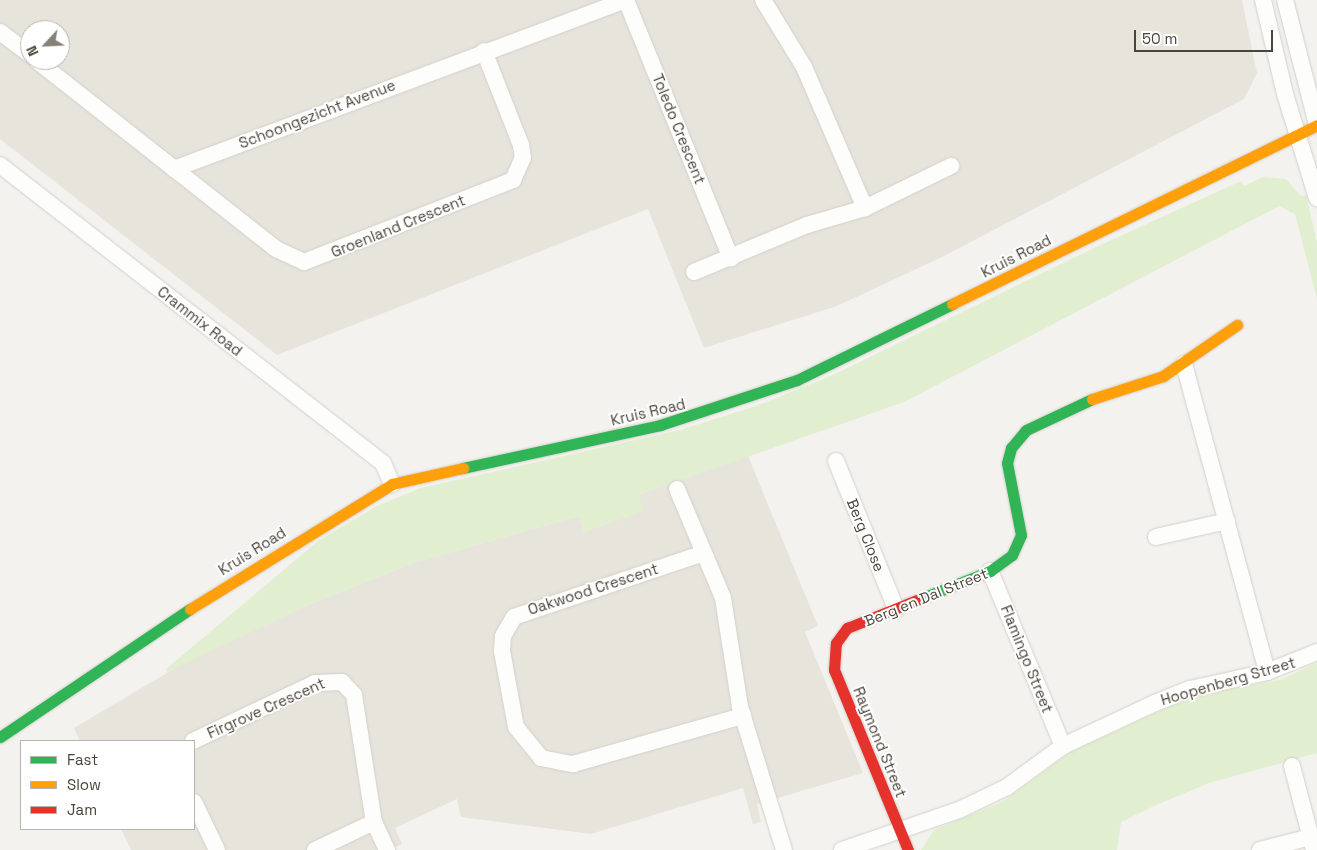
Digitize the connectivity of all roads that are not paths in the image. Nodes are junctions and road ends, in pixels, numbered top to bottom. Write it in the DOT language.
graph roads {
  1 [pos="626,0"];
  2 [pos="763,0"];
  3 [pos="1263,0"];
  4 [pos="1285,0"];
  5 [pos="0,32"];
  6 [pos="20,48"];
  7 [pos="484,51"];
  8 [pos="49,70"];
  9 [pos="1317,125"];
  10 [pos="1298,135"];
  11 [pos="0,165"];
  12 [pos="951,166"];
  13 [pos="174,169"];
  14 [pos="1317,198"];
  15 [pos="865,208"];
  16 [pos="731,259"];
  17 [pos="694,272"];
  18 [pos="1237,325"];
  19 [pos="1184,364"];
  20 [pos="836,461"];
  21 [pos="392,484"];
  22 [pos="677,489"];
  23 [pos="1227,521"];
  24 [pos="1156,537"];
  25 [pos="704,553"];
  26 [pos="990,571"];
  27 [pos="896,608"];
  28 [pos="836,643"];
  29 [pos="1317,652"];
  30 [pos="1267,672"];
  31 [pos="742,716"];
  32 [pos="0,737"];
  33 [pos="195,740"];
  34 [pos="1063,746"];
  35 [pos="1292,766"];
  36 [pos="195,804"];
  37 [pos="374,822"];
  38 [pos="901,832"];
  39 [pos="1312,844"];
  40 [pos="217,850"];
  41 [pos="314,850"];
  42 [pos="387,850"];
  43 [pos="784,850"];
  44 [pos="842,850"];
  45 [pos="908,850"];
  46 [pos="1260,850"];
  1 -- 7 [label="street, Schoongezicht Avenue"];
  1 -- 16 [label="street, Toledo Crescent"];
  2 -- 15 [label="street"];
  3 -- 10 [label="street"];
  4 -- 9 [label="street"];
  5 -- 6 [label="street"];
  7 -- 13 [label="street, Schoongezicht Avenue"];
  7 -- 13 [label="street, Groenland Crescent"];
  8 -- 13 [label="street"];
  9 -- 10 [label="street, Kruis Road"];
  10 -- 14 [label="street"];
  10 -- 21 [label="street, Kruis Road"];
  11 -- 21 [label="street, Crammix Road"];
  12 -- 15 [label="street"];
  15 -- 16 [label="street"];
  16 -- 17 [label="street"];
  18 -- 19 [label="street, Berg en Dal Street"];
  19 -- 23 [label="street"];
  19 -- 26 [label="street, Berg en Dal Street"];
  20 -- 27 [label="street, Berg Close"];
  21 -- 32 [label="street, Kruis Road"];
  22 -- 25 [label="street"];
  23 -- 24 [label="street"];
  23 -- 30 [label="street"];
  25 -- 31 [label="street"];
  25 -- 31 [label="street, Oakwood Crescent"];
  26 -- 27 [label="street, Berg en Dal Street"];
  26 -- 34 [label="street, Flamingo Street"];
  27 -- 28 [label="street, Berg en Dal Street"];
  28 -- 38 [label="street, Raymond Street"];
  29 -- 30 [label="street, Hoopenberg Street"];
  30 -- 34 [label="street, Hoopenberg Street"];
  31 -- 43 [label="street"];
  33 -- 37 [label="street, Firgrove Crescent"];
  34 -- 38 [label="street, Hoopenberg Street"];
  35 -- 39 [label="street"];
  36 -- 40 [label="street"];
  37 -- 41 [label="street"];
  37 -- 42 [label="street, Firgrove Crescent"];
  38 -- 44 [label="street, Hoopenberg Street"];
  38 -- 45 [label="street, Raymond Street"];
  39 -- 46 [label="street"];
}
